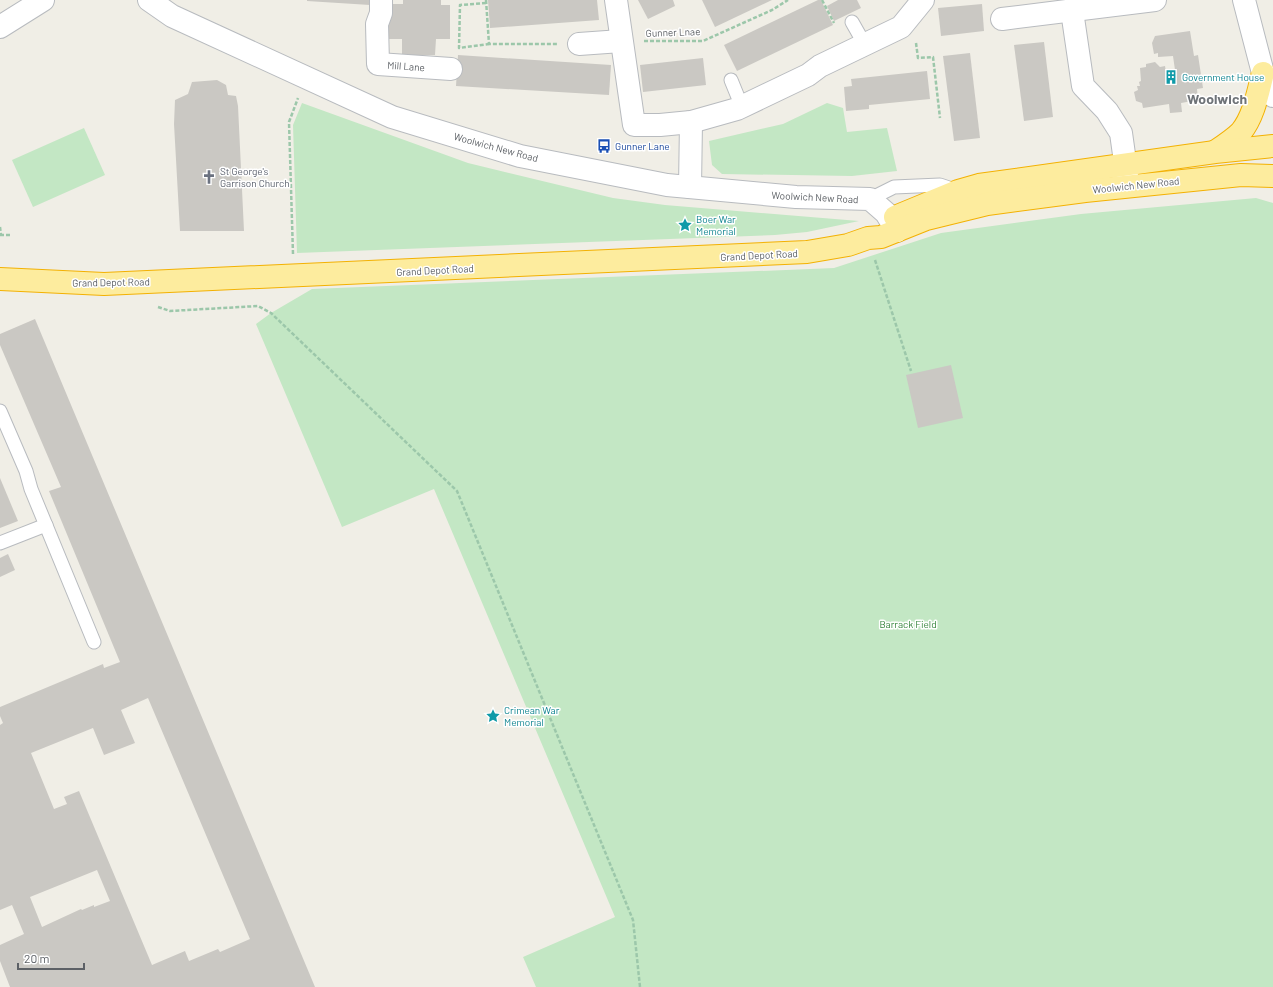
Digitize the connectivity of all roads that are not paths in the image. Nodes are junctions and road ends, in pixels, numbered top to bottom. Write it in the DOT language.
graph roads {
  1 [pos="43,0"];
  2 [pos="149,0"];
  3 [pos="381,0"];
  4 [pos="616,0"];
  5 [pos="923,0"];
  6 [pos="1155,0"];
  7 [pos="1244,0"];
  8 [pos="176,8"];
  9 [pos="1072,11"];
  10 [pos="1002,19"];
  11 [pos="852,22"];
  12 [pos="0,27"];
  13 [pos="621,41"];
  14 [pos="579,44"];
  15 [pos="865,46"];
  16 [pos="450,69"];
  17 [pos="1263,73"];
  18 [pos="731,80"];
  19 [pos="1273,96"];
  20 [pos="742,107"];
  21 [pos="691,122"];
  22 [pos="1273,146"];
  23 [pos="1215,152"];
  24 [pos="1125,164"];
  25 [pos="1273,176"];
  26 [pos="1128,186"];
  27 [pos="690,187"];
  28 [pos="958,191"];
  29 [pos="870,199"];
  30 [pos="893,225"];
  31 [pos="0,279"];
  32 [pos="0,411"];
  33 [pos="46,525"];
  34 [pos="0,543"];
  35 [pos="94,642"];
  1 -- 12 [label="street"];
  2 -- 8 [label="street, Woolwich New Road"];
  3 -- 16 [label="street, Mill Lane"];
  4 -- 13 [label="street"];
  5 -- 15 [label="street"];
  6 -- 9 [label="street"];
  7 -- 17 [label="street"];
  8 -- 27 [label="street, Woolwich New Road"];
  9 -- 10 [label="street"];
  9 -- 24 [label="street"];
  11 -- 15 [label="lane"];
  13 -- 14 [label="street"];
  13 -- 21 [label="street"];
  15 -- 20 [label="street"];
  17 -- 19 [label="street"];
  17 -- 23 [label="highway"];
  18 -- 20 [label="lane"];
  20 -- 21 [label="street"];
  21 -- 27 [label="street"];
  22 -- 23 [label="highway, Woolwich New Road"];
  23 -- 24 [label="highway, Woolwich New Road"];
  24 -- 26 [label="street"];
  24 -- 28 [label="highway, Woolwich New Road"];
  25 -- 26 [label="highway, Woolwich New Road"];
  26 -- 30 [label="highway, Woolwich New Road"];
  27 -- 29 [label="street, Woolwich New Road"];
  28 -- 29 [label="lane, Woolwich New Road"];
  28 -- 30 [label="highway, Woolwich New Road"];
  29 -- 30 [label="street, Woolwich New Road"];
  30 -- 31 [label="highway, Grand Depot Road"];
  32 -- 33 [label="lane"];
  33 -- 34 [label="lane"];
  33 -- 35 [label="lane"];
}
